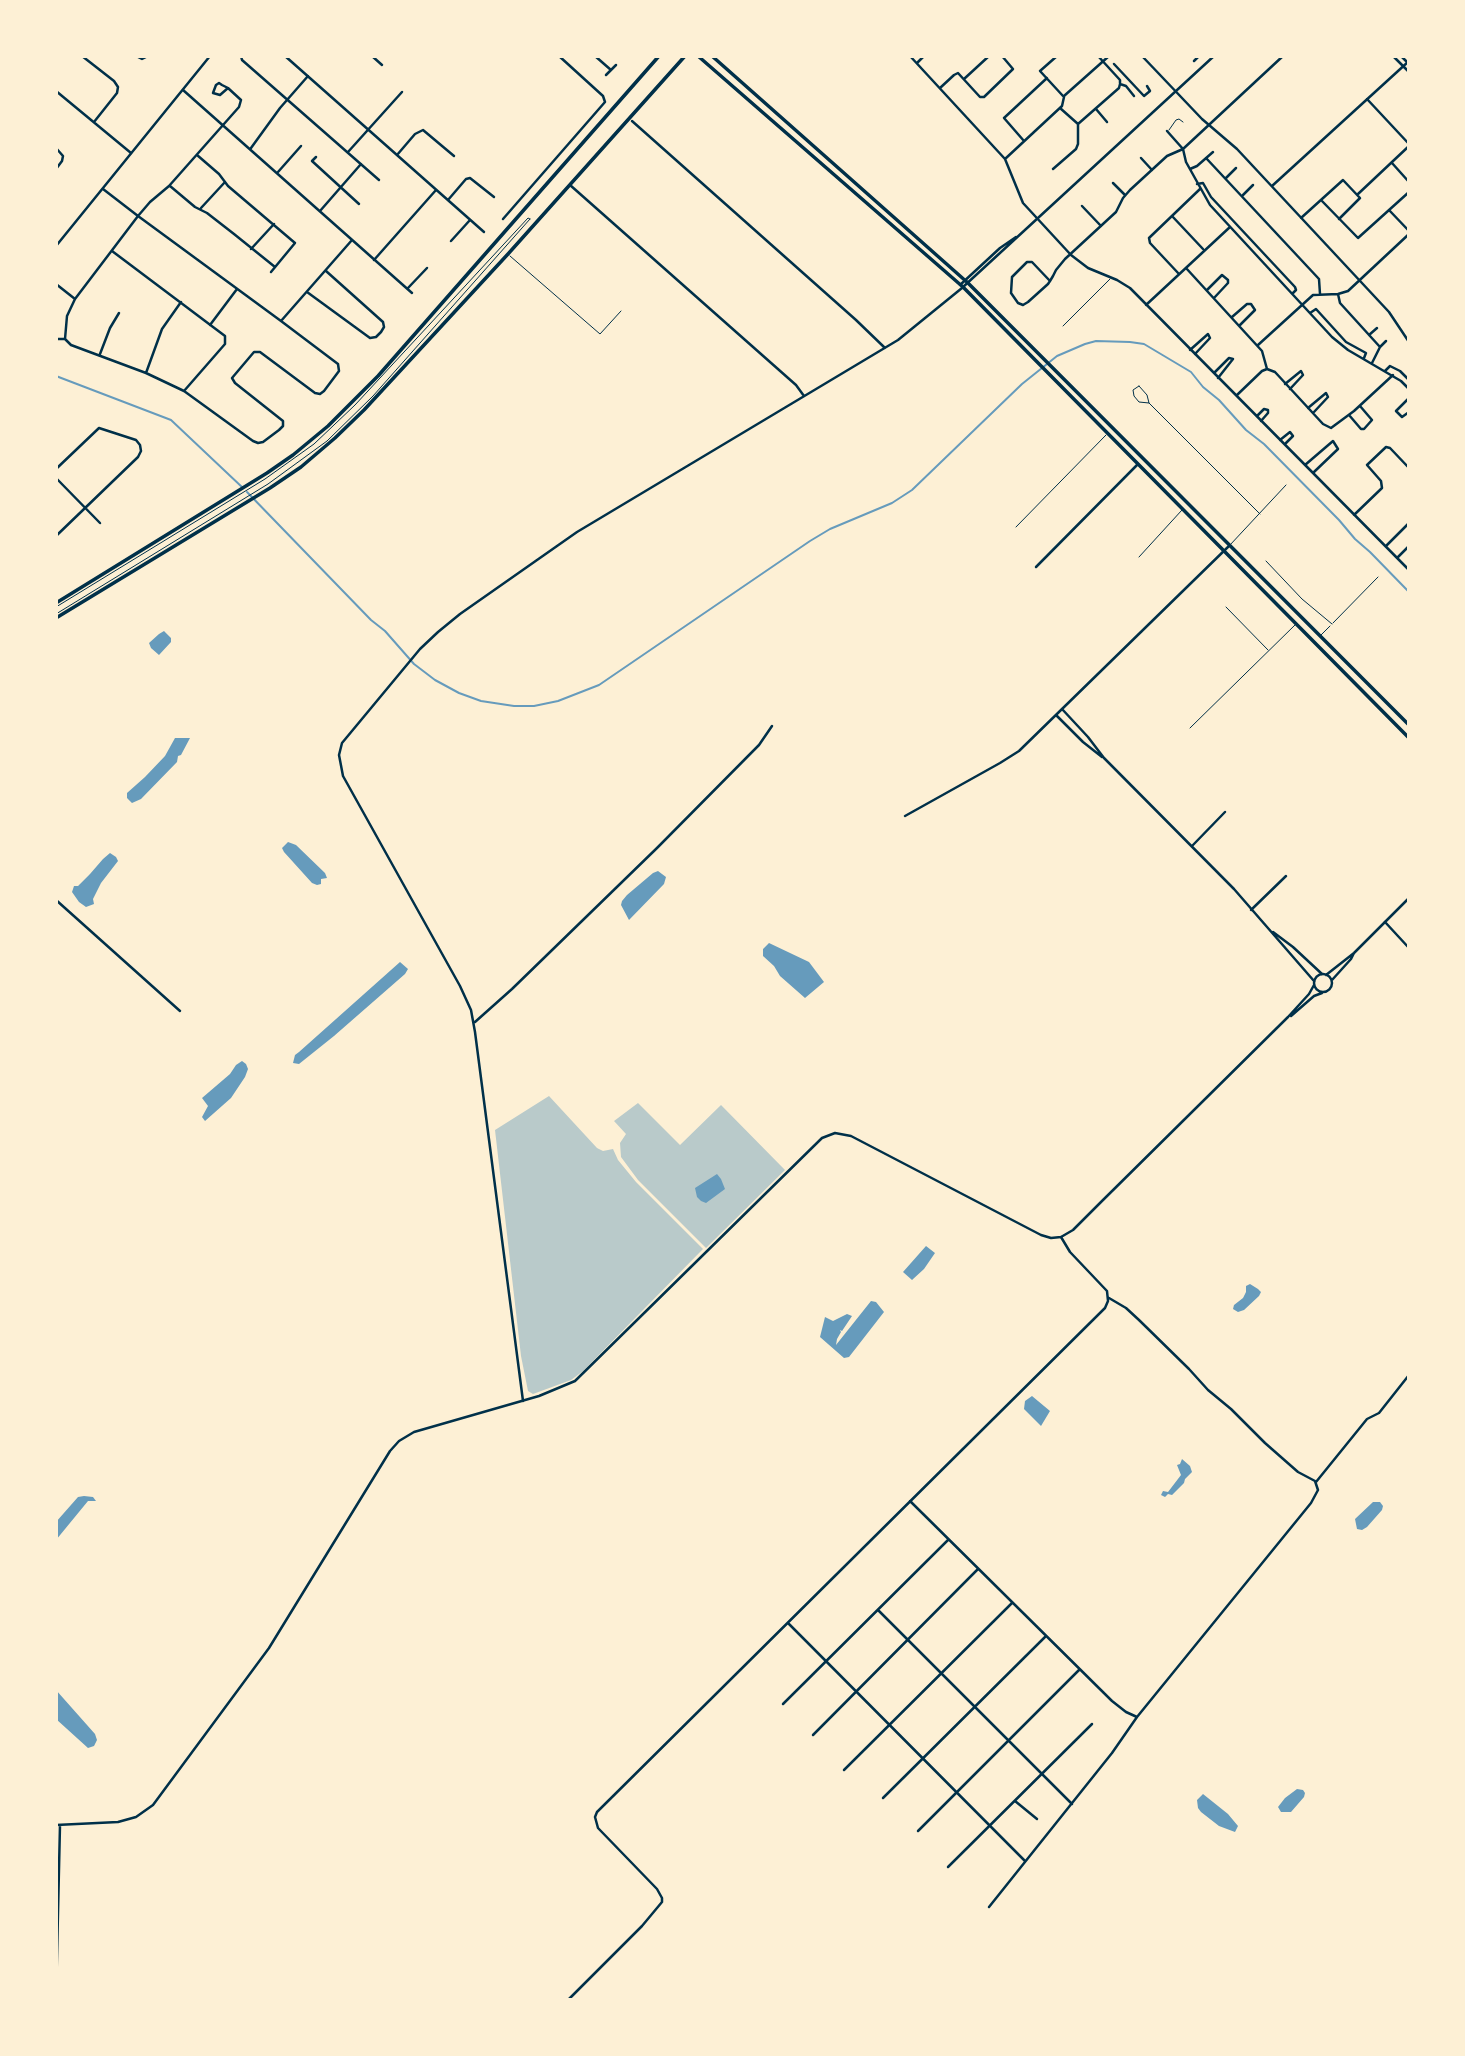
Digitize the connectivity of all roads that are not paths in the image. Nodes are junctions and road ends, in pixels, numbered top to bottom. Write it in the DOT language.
graph roads {
  1 [pos="82,56"];
  2 [pos="95,56"];
  3 [pos="136,56"];
  4 [pos="148,56"];
  5 [pos="210,56"];
  6 [pos="241,56"];
  7 [pos="285,56"];
  8 [pos="372,56"];
  9 [pos="559,56"];
  10 [pos="595,56"];
  11 [pos="659,56"];
  12 [pos="685,56"];
  13 [pos="698,56"];
  14 [pos="712,56"];
  15 [pos="911,56"];
  16 [pos="924,56"];
  17 [pos="989,56"];
  18 [pos="1002,56"];
  19 [pos="1057,56"];
  20 [pos="1098,56"];
  21 [pos="1109,56"];
  22 [pos="1143,56"];
  23 [pos="1199,56"];
  24 [pos="1214,56"];
  25 [pos="1283,56"];
  26 [pos="1393,56"];
  27 [pos="1401,56"];
  28 [pos="1103,61"];
  29 [pos="1194,61"];
  30 [pos="90,62"];
  31 [pos="1408,62"];
  32 [pos="917,63"];
  33 [pos="1114,64"];
  34 [pos="382,65"];
  35 [pos="616,65"];
  36 [pos="1403,66"];
  37 [pos="611,70"];
  38 [pos="1121,71"];
  39 [pos="1409,72"];
  40 [pos="606,75"];
  41 [pos="308,76"];
  42 [pos="1116,76"];
  43 [pos="1047,78"];
  44 [pos="964,79"];
  45 [pos="1120,84"];
  46 [pos="1147,86"];
  47 [pos="228,88"];
  48 [pos="940,88"];
  49 [pos="183,90"];
  50 [pos="58,92"];
  51 [pos="402,92"];
  52 [pos="1175,92"];
  53 [pos="1134,96"];
  54 [pos="1064,97"];
  55 [pos="56,99"];
  56 [pos="1367,99"];
  57 [pos="288,100"];
  58 [pos="1060,107"];
  59 [pos="1096,109"];
  60 [pos="632,121"];
  61 [pos="94,122"];
  62 [pos="1107,122"];
  63 [pos="1183,122"];
  64 [pos="1078,124"];
  65 [pos="1209,124"];
  66 [pos="223,125"];
  67 [pos="368,130"];
  68 [pos="1168,132"];
  69 [pos="1024,141"];
  70 [pos="1409,145"];
  71 [pos="301,146"];
  72 [pos="56,148"];
  73 [pos="250,149"];
  74 [pos="1183,149"];
  75 [pos="1213,152"];
  76 [pos="131,153"];
  77 [pos="348,153"];
  78 [pos="197,155"];
  79 [pos="397,155"];
  80 [pos="454,156"];
  81 [pos="316,157"];
  82 [pos="1141,158"];
  83 [pos="1206,158"];
  84 [pos="1005,159"];
  85 [pos="1392,163"];
  86 [pos="361,164"];
  87 [pos="1236,168"];
  88 [pos="56,169"];
  89 [pos="1053,169"];
  90 [pos="1190,169"];
  91 [pos="1152,170"];
  92 [pos="277,173"];
  93 [pos="1225,178"];
  94 [pos="379,180"];
  95 [pos="1409,181"];
  96 [pos="225,182"];
  97 [pos="1112,183"];
  98 [pos="1197,184"];
  99 [pos="570,185"];
  100 [pos="1253,185"];
  101 [pos="169,186"];
  102 [pos="1272,186"];
  103 [pos="341,187"];
  104 [pos="103,188"];
  105 [pos="436,190"];
  106 [pos="1200,190"];
  107 [pos="1409,192"];
  108 [pos="1358,194"];
  109 [pos="1125,195"];
  110 [pos="1242,196"];
  111 [pos="494,197"];
  112 [pos="448,200"];
  113 [pos="1321,200"];
  114 [pos="359,204"];
  115 [pos="1082,206"];
  116 [pos="200,209"];
  117 [pos="1389,210"];
  118 [pos="320,211"];
  119 [pos="1269,213"];
  120 [pos="138,216"];
  121 [pos="1172,216"];
  122 [pos="1301,218"];
  123 [pos="503,219"];
  124 [pos="1263,219"];
  125 [pos="1339,219"];
  126 [pos="470,220"];
  127 [pos="1038,220"];
  128 [pos="274,224"];
  129 [pos="1101,226"];
  130 [pos="1230,227"];
  131 [pos="1286,231"];
  132 [pos="484,232"];
  133 [pos="1409,233"];
  134 [pos="1280,237"];
  135 [pos="352,240"];
  136 [pos="451,241"];
  137 [pos="56,246"];
  138 [pos="251,249"];
  139 [pos="1303,249"];
  140 [pos="1204,250"];
  141 [pos="112,251"];
  142 [pos="508,254"];
  143 [pos="1071,255"];
  144 [pos="1297,255"];
  145 [pos="374,260"];
  146 [pos="275,267"];
  147 [pos="1320,267"];
  148 [pos="427,268"];
  149 [pos="1186,268"];
  150 [pos="326,271"];
  151 [pos="271,272"];
  152 [pos="1314,273"];
  153 [pos="1180,274"];
  154 [pos="1111,277"];
  155 [pos="967,281"];
  156 [pos="1050,281"];
  157 [pos="1359,281"];
  158 [pos="56,284"];
  159 [pos="961,286"];
  160 [pos="237,289"];
  161 [pos="407,289"];
  162 [pos="1207,290"];
  163 [pos="307,292"];
  164 [pos="412,293"];
  165 [pos="1293,293"];
  166 [pos="1320,294"];
  167 [pos="1338,294"];
  168 [pos="1214,298"];
  169 [pos="75,299"];
  170 [pos="181,302"];
  171 [pos="1303,304"];
  172 [pos="1146,305"];
  173 [pos="621,311"];
  174 [pos="1359,311"];
  175 [pos="119,313"];
  176 [pos="1232,317"];
  177 [pos="1353,317"];
  178 [pos="281,321"];
  179 [pos="210,324"];
  180 [pos="1063,326"];
  181 [pos="1240,326"];
  182 [pos="1377,328"];
  183 [pos="1369,334"];
  184 [pos="56,339"];
  185 [pos="65,339"];
  186 [pos="1386,341"];
  187 [pos="1409,342"];
  188 [pos="1258,345"];
  189 [pos="1380,346"];
  190 [pos="885,349"];
  191 [pos="1190,350"];
  192 [pos="1195,354"];
  193 [pos="100,356"];
  194 [pos="1372,363"];
  195 [pos="1267,369"];
  196 [pos="1385,371"];
  197 [pos="146,373"];
  198 [pos="1214,373"];
  199 [pos="1393,375"];
  200 [pos="1218,378"];
  201 [pos="1409,380"];
  202 [pos="1285,384"];
  203 [pos="1290,389"];
  204 [pos="1409,389"];
  205 [pos="184,391"];
  206 [pos="804,396"];
  207 [pos="1237,396"];
  208 [pos="1409,398"];
  209 [pos="1149,403"];
  210 [pos="1360,406"];
  211 [pos="1308,408"];
  212 [pos="1409,412"];
  213 [pos="1312,413"];
  214 [pos="1349,415"];
  215 [pos="1257,416"];
  216 [pos="1261,421"];
  217 [pos="1108,433"];
  218 [pos="1280,440"];
  219 [pos="1285,444"];
  220 [pos="1138,464"];
  221 [pos="1305,465"];
  222 [pos="1409,468"];
  223 [pos="56,469"];
  224 [pos="1313,473"];
  225 [pos="56,478"];
  226 [pos="253,484"];
  227 [pos="1286,485"];
  228 [pos="259,492"];
  229 [pos="85,508"];
  230 [pos="1183,509"];
  231 [pos="1260,514"];
  232 [pos="1354,515"];
  233 [pos="100,523"];
  234 [pos="1409,523"];
  235 [pos="1016,527"];
  236 [pos="56,536"];
  237 [pos="1230,545"];
  238 [pos="1409,546"];
  239 [pos="1385,547"];
  240 [pos="1224,551"];
  241 [pos="1139,557"];
  242 [pos="1397,558"];
  243 [pos="1266,561"];
  244 [pos="1036,567"];
  245 [pos="1408,568"];
  246 [pos="1378,577"];
  247 [pos="56,605"];
  248 [pos="1226,607"];
  249 [pos="56,616"];
  250 [pos="1297,624"];
  251 [pos="1332,624"];
  252 [pos="1320,635"];
  253 [pos="1268,650"];
  254 [pos="1062,709"];
  255 [pos="1056,715"];
  256 [pos="772,726"];
  257 [pos="1409,726"];
  258 [pos="1189,728"];
  259 [pos="1409,738"];
  260 [pos="1104,758"];
  261 [pos="1225,812"];
  262 [pos="905,816"];
  263 [pos="1192,846"];
  264 [pos="1286,876"];
  265 [pos="1409,898"];
  266 [pos="56,900"];
  267 [pos="1251,910"];
  268 [pos="1385,922"];
  269 [pos="1271,930"];
  270 [pos="1409,948"];
  271 [pos="1354,953"];
  272 [pos="1324,975"];
  273 [pos="1332,981"];
  274 [pos="1314,983"];
  275 [pos="1322,992"];
  276 [pos="180,1011"];
  277 [pos="1288,1017"];
  278 [pos="474,1023"];
  279 [pos="1061,1237"];
  280 [pos="1109,1298"];
  281 [pos="1409,1375"];
  282 [pos="523,1401"];
  283 [pos="1316,1482"];
  284 [pos="910,1501"];
  285 [pos="948,1539"];
  286 [pos="978,1569"];
  287 [pos="1012,1603"];
  288 [pos="878,1610"];
  289 [pos="788,1623"];
  290 [pos="1046,1636"];
  291 [pos="908,1639"];
  292 [pos="827,1661"];
  293 [pos="1079,1669"];
  294 [pos="941,1673"];
  295 [pos="856,1691"];
  296 [pos="783,1704"];
  297 [pos="975,1707"];
  298 [pos="1137,1717"];
  299 [pos="1092,1724"];
  300 [pos="890,1725"];
  301 [pos="813,1735"];
  302 [pos="1008,1740"];
  303 [pos="923,1758"];
  304 [pos="844,1770"];
  305 [pos="1042,1774"];
  306 [pos="956,1791"];
  307 [pos="883,1798"];
  308 [pos="1015,1801"];
  309 [pos="1072,1804"];
  310 [pos="1037,1819"];
  311 [pos="58,1825"];
  312 [pos="989,1825"];
  313 [pos="918,1831"];
  314 [pos="1024,1861"];
  315 [pos="948,1867"];
  316 [pos="989,1907"];
  317 [pos="57,2000"];
  318 [pos="568,2000"];
  1 -- 30 [label="street"];
  2 -- 30 [label="street"];
  3 -- 4 [label="street"];
  5 -- 49 [label="street"];
  6 -- 57 [label="street"];
  7 -- 41 [label="street"];
  8 -- 34 [label="street"];
  9 -- 123 [label="street"];
  10 -- 37 [label="street"];
  11 -- 226 [label="main road"];
  12 -- 99 [label="main road"];
  13 -- 159 [label="main road"];
  14 -- 155 [label="main road"];
  15 -- 32 [label="street"];
  16 -- 32 [label="street"];
  17 -- 44 [label="street"];
  18 -- 44 [label="street"];
  19 -- 43 [label="street"];
  20 -- 28 [label="street"];
  21 -- 28 [label="street"];
  22 -- 52 [label="street"];
  23 -- 29 [label="street"];
  24 -- 52 [label="street"];
  25 -- 65 [label="street"];
  26 -- 36 [label="street"];
  27 -- 31 [label="street"];
  28 -- 42 [label="street"];
  28 -- 54 [label="street"];
  30 -- 61 [label="street"];
  31 -- 36 [label="street"];
  32 -- 48 [label="street"];
  33 -- 38 [label="street"];
  35 -- 37 [label="street"];
  36 -- 39 [label="street"];
  36 -- 56 [label="street"];
  37 -- 40 [label="street"];
  38 -- 42 [label="street"];
  38 -- 46 [label="street"];
  41 -- 57 [label="street"];
  41 -- 67 [label="street"];
  42 -- 45 [label="street"];
  43 -- 54 [label="street"];
  43 -- 69 [label="street"];
  44 -- 48 [label="street"];
  45 -- 53 [label="street"];
  45 -- 59 [label="street"];
  47 -- 66 [label="street"];
  48 -- 84 [label="street"];
  49 -- 66 [label="street"];
  49 -- 76 [label="street"];
  50 -- 55 [label="street"];
  50 -- 61 [label="street"];
  51 -- 67 [label="street"];
  52 -- 65 [label="street"];
  52 -- 127 [label="street"];
  54 -- 58 [label="street"];
  56 -- 70 [label="street"];
  56 -- 102 [label="street"];
  57 -- 73 [label="street"];
  57 -- 77 [label="street"];
  58 -- 64 [label="street"];
  58 -- 69 [label="street"];
  59 -- 62 [label="street"];
  59 -- 64 [label="street"];
  60 -- 190 [label="street"];
  61 -- 76 [label="street"];
  63 -- 68 [label="lane"];
  64 -- 89 [label="street"];
  65 -- 74 [label="street"];
  65 -- 102 [label="street"];
  66 -- 73 [label="street"];
  66 -- 78 [label="street"];
  67 -- 77 [label="street"];
  67 -- 79 [label="street"];
  68 -- 74 [label="street"];
  69 -- 84 [label="street"];
  70 -- 85 [label="street"];
  71 -- 92 [label="street"];
  72 -- 88 [label="street"];
  73 -- 92 [label="street"];
  74 -- 90 [label="street"];
  74 -- 91 [label="street"];
  75 -- 83 [label="street"];
  76 -- 104 [label="street"];
  77 -- 86 [label="street"];
  78 -- 96 [label="street"];
  78 -- 101 [label="street"];
  79 -- 80 [label="street"];
  79 -- 105 [label="street"];
  81 -- 103 [label="street"];
  82 -- 91 [label="street"];
  83 -- 90 [label="street"];
  83 -- 93 [label="street"];
  84 -- 127 [label="street"];
  85 -- 95 [label="street"];
  85 -- 108 [label="street"];
  86 -- 94 [label="street"];
  86 -- 103 [label="street"];
  87 -- 93 [label="street"];
  90 -- 98 [label="street"];
  91 -- 109 [label="street"];
  92 -- 118 [label="street"];
  93 -- 110 [label="street"];
  96 -- 116 [label="street"];
  96 -- 128 [label="street"];
  97 -- 109 [label="street"];
  98 -- 106 [label="street"];
  98 -- 165 [label="street"];
  99 -- 142 [label="main road"];
  99 -- 206 [label="street"];
  100 -- 110 [label="street"];
  101 -- 116 [label="street"];
  101 -- 120 [label="street"];
  102 -- 122 [label="street"];
  103 -- 114 [label="street"];
  103 -- 118 [label="street"];
  104 -- 120 [label="street"];
  104 -- 137 [label="street"];
  105 -- 112 [label="street"];
  105 -- 145 [label="street"];
  106 -- 121 [label="street"];
  106 -- 130 [label="street"];
  107 -- 117 [label="street"];
  108 -- 113 [label="street"];
  108 -- 125 [label="street"];
  109 -- 129 [label="street"];
  110 -- 124 [label="street"];
  111 -- 112 [label="street"];
  112 -- 126 [label="street"];
  113 -- 122 [label="street"];
  113 -- 125 [label="street"];
  115 -- 129 [label="street"];
  116 -- 138 [label="street"];
  117 -- 125 [label="street"];
  117 -- 133 [label="street"];
  118 -- 135 [label="street"];
  119 -- 124 [label="street"];
  120 -- 141 [label="street"];
  120 -- 160 [label="street"];
  121 -- 140 [label="street"];
  121 -- 153 [label="street"];
  122 -- 157 [label="street"];
  124 -- 134 [label="street"];
  126 -- 132 [label="street"];
  126 -- 136 [label="street"];
  127 -- 143 [label="street"];
  127 -- 155 [label="street"];
  128 -- 138 [label="street"];
  128 -- 146 [label="street"];
  129 -- 143 [label="street"];
  130 -- 140 [label="street"];
  130 -- 165 [label="street"];
  131 -- 134 [label="street"];
  133 -- 157 [label="street"];
  134 -- 144 [label="street"];
  135 -- 145 [label="street"];
  135 -- 150 [label="street"];
  138 -- 146 [label="street"];
  139 -- 144 [label="street"];
  140 -- 149 [label="street"];
  141 -- 169 [label="street"];
  141 -- 170 [label="street"];
  142 -- 173 [label="lane"];
  142 -- 228 [label="main road"];
  143 -- 154 [label="street"];
  143 -- 156 [label="street"];
  144 -- 152 [label="street"];
  145 -- 161 [label="street"];
  146 -- 151 [label="street"];
  147 -- 152 [label="street"];
  148 -- 161 [label="street"];
  149 -- 153 [label="street"];
  149 -- 162 [label="street"];
  150 -- 163 [label="street"];
  150 -- 163 [label="street"];
  152 -- 166 [label="street"];
  153 -- 172 [label="street"];
  154 -- 172 [label="street"];
  154 -- 180 [label="lane"];
  155 -- 159 [label="street"];
  155 -- 237 [label="main road"];
  156 -- 156 [label="street"];
  157 -- 167 [label="street"];
  157 -- 187 [label="street"];
  158 -- 169 [label="street"];
  159 -- 190 [label="street"];
  159 -- 217 [label="main road"];
  160 -- 178 [label="street"];
  160 -- 179 [label="street"];
  161 -- 164 [label="street"];
  162 -- 168 [label="street"];
  162 -- 168 [label="street"];
  163 -- 178 [label="street"];
  165 -- 171 [label="street"];
  166 -- 167 [label="street"];
  166 -- 171 [label="street"];
  167 -- 177 [label="street"];
  168 -- 176 [label="street"];
  169 -- 185 [label="street"];
  170 -- 179 [label="street"];
  170 -- 197 [label="street"];
  171 -- 188 [label="street"];
  171 -- 194 [label="street"];
  172 -- 191 [label="street"];
  174 -- 177 [label="street"];
  175 -- 193 [label="street"];
  176 -- 181 [label="street"];
  176 -- 181 [label="street"];
  177 -- 183 [label="street"];
  178 -- 205 [label="street"];
  179 -- 205 [label="street"];
  181 -- 188 [label="street"];
  182 -- 183 [label="street"];
  183 -- 189 [label="street"];
  184 -- 185 [label="street"];
  185 -- 193 [label="street"];
  186 -- 189 [label="street"];
  188 -- 195 [label="street"];
  189 -- 194 [label="street"];
  190 -- 206 [label="street"];
  191 -- 192 [label="street"];
  191 -- 192 [label="street"];
  192 -- 198 [label="street"];
  193 -- 197 [label="street"];
  194 -- 196 [label="street"];
  195 -- 202 [label="street"];
  195 -- 207 [label="street"];
  196 -- 199 [label="street"];
  196 -- 201 [label="street"];
  197 -- 205 [label="street"];
  198 -- 200 [label="street"];
  198 -- 200 [label="street"];
  199 -- 204 [label="street"];
  199 -- 210 [label="street"];
  200 -- 207 [label="street"];
  202 -- 203 [label="street"];
  202 -- 203 [label="street"];
  203 -- 211 [label="street"];
  206 -- 278 [label="street"];
  207 -- 215 [label="street"];
  208 -- 212 [label="street"];
  209 -- 209 [label="lane"];
  209 -- 231 [label="lane"];
  210 -- 214 [label="street"];
  210 -- 214 [label="street"];
  211 -- 213 [label="street"];
  211 -- 213 [label="street"];
  213 -- 214 [label="street"];
  215 -- 216 [label="street"];
  215 -- 216 [label="street"];
  216 -- 218 [label="street"];
  217 -- 220 [label="main road"];
  217 -- 235 [label="lane"];
  218 -- 219 [label="street"];
  218 -- 219 [label="street"];
  219 -- 221 [label="street"];
  220 -- 230 [label="main road"];
  220 -- 244 [label="street"];
  221 -- 224 [label="street"];
  221 -- 224 [label="street"];
  222 -- 232 [label="street"];
  223 -- 229 [label="street"];
  224 -- 232 [label="street"];
  225 -- 229 [label="street"];
  226 -- 228 [label="lane"];
  226 -- 247 [label="main road"];
  227 -- 231 [label="lane"];
  228 -- 249 [label="main road"];
  229 -- 233 [label="street"];
  229 -- 236 [label="street"];
  230 -- 240 [label="main road"];
  230 -- 241 [label="lane"];
  231 -- 237 [label="lane"];
  232 -- 239 [label="street"];
  234 -- 239 [label="street"];
  237 -- 240 [label="street"];
  237 -- 252 [label="main road"];
  238 -- 242 [label="street"];
  239 -- 242 [label="street"];
  240 -- 250 [label="main road"];
  240 -- 254 [label="street"];
  242 -- 245 [label="street"];
  243 -- 251 [label="lane"];
  246 -- 251 [label="lane"];
  248 -- 253 [label="lane"];
  250 -- 253 [label="lane"];
  250 -- 259 [label="main road"];
  251 -- 252 [label="lane"];
  252 -- 257 [label="main road"];
  253 -- 258 [label="lane"];
  254 -- 255 [label="street"];
  254 -- 260 [label="street"];
  255 -- 260 [label="street"];
  255 -- 262 [label="street"];
  256 -- 278 [label="street"];
  260 -- 263 [label="street"];
  261 -- 263 [label="street"];
  263 -- 267 [label="street"];
  264 -- 267 [label="street"];
  265 -- 268 [label="street"];
  266 -- 276 [label="street"];
  267 -- 269 [label="street"];
  268 -- 270 [label="street"];
  268 -- 271 [label="street"];
  269 -- 272 [label="street"];
  269 -- 274 [label="street"];
  271 -- 272 [label="street"];
  271 -- 273 [label="street"];
  272 -- 273 [label="street"];
  272 -- 274 [label="street"];
  273 -- 275 [label="street"];
  274 -- 275 [label="street"];
  274 -- 277 [label="street"];
  275 -- 277 [label="street"];
  277 -- 279 [label="street"];
  278 -- 282 [label="street"];
  279 -- 280 [label="street"];
  279 -- 282 [label="street"];
  280 -- 283 [label="street"];
  280 -- 284 [label="street"];
  281 -- 283 [label="street"];
  282 -- 311 [label="street"];
  283 -- 298 [label="street"];
  284 -- 285 [label="street"];
  284 -- 289 [label="street"];
  285 -- 286 [label="street"];
  285 -- 288 [label="street"];
  286 -- 287 [label="street"];
  286 -- 291 [label="street"];
  287 -- 290 [label="street"];
  287 -- 294 [label="street"];
  288 -- 291 [label="street"];
  288 -- 292 [label="street"];
  289 -- 292 [label="street"];
  289 -- 318 [label="street"];
  290 -- 293 [label="street"];
  290 -- 297 [label="street"];
  291 -- 294 [label="street"];
  291 -- 295 [label="street"];
  292 -- 295 [label="street"];
  292 -- 296 [label="street"];
  293 -- 298 [label="street"];
  293 -- 302 [label="street"];
  294 -- 297 [label="street"];
  294 -- 300 [label="street"];
  295 -- 300 [label="street"];
  295 -- 301 [label="street"];
  297 -- 302 [label="street"];
  297 -- 303 [label="street"];
  298 -- 309 [label="street"];
  299 -- 305 [label="street"];
  300 -- 303 [label="street"];
  300 -- 304 [label="street"];
  302 -- 305 [label="street"];
  302 -- 306 [label="street"];
  303 -- 306 [label="street"];
  303 -- 307 [label="street"];
  305 -- 308 [label="street"];
  305 -- 309 [label="street"];
  306 -- 312 [label="street"];
  306 -- 313 [label="street"];
  308 -- 310 [label="street"];
  308 -- 312 [label="street"];
  309 -- 314 [label="street"];
  311 -- 317 [label="street"];
  312 -- 314 [label="street"];
  312 -- 315 [label="street"];
  314 -- 316 [label="street"];
}
